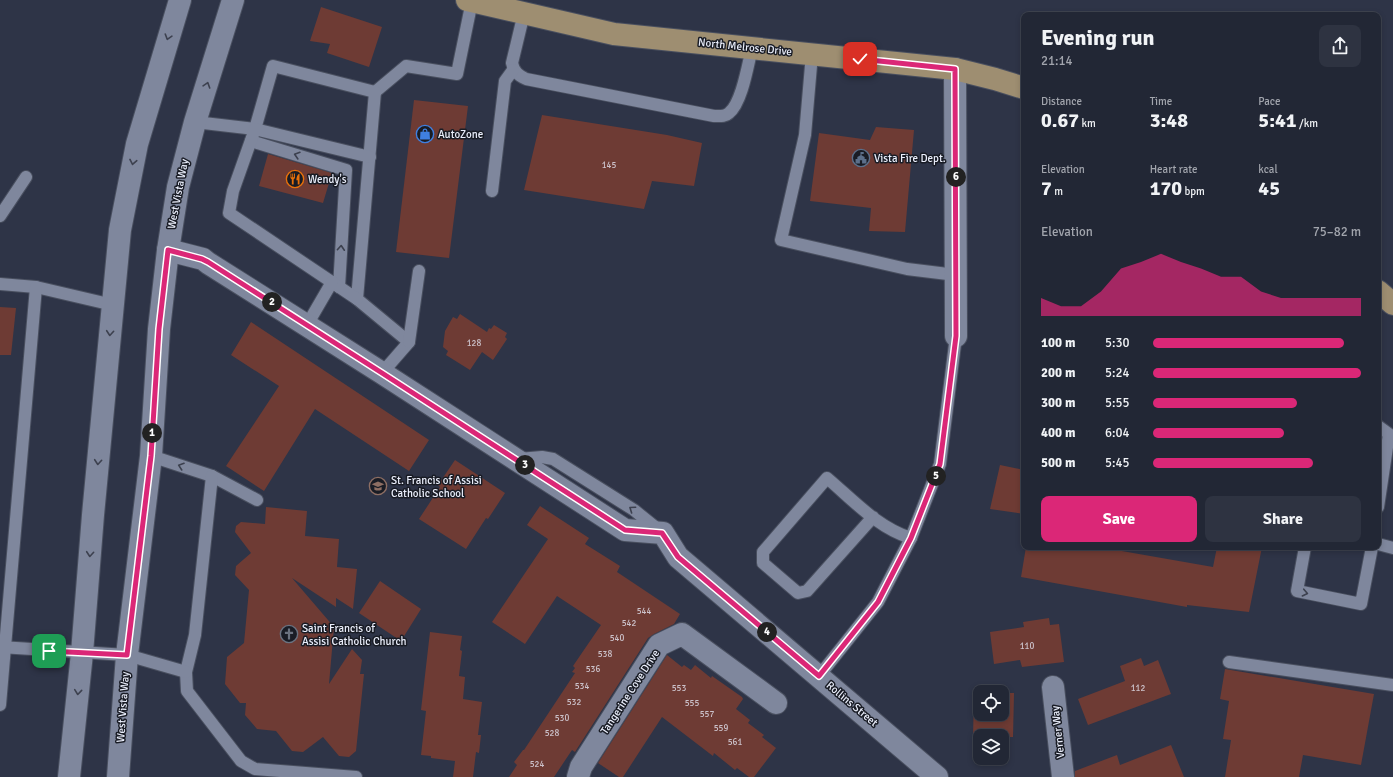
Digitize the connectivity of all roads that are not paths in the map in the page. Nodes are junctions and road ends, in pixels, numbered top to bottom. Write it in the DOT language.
graph roads {
  1 [pos="180,0"];
  2 [pos="233,0"];
  3 [pos="470,1"];
  4 [pos="524,13"];
  5 [pos="752,48"];
  6 [pos="812,54"];
  7 [pos="955,69"];
  8 [pos="513,70"];
  9 [pos="1021,87"];
  10 [pos="375,92"];
  11 [pos="195,122"];
  12 [pos="255,129"];
  13 [pos="251,141"];
  14 [pos="370,157"];
  15 [pos="26,176"];
  16 [pos="492,191"];
  17 [pos="0,216"];
  18 [pos="168,250"];
  19 [pos="419,271"];
  20 [pos="956,275"];
  21 [pos="0,284"];
  22 [pos="335,284"];
  23 [pos="36,287"];
  24 [pos="1381,294"];
  25 [pos="357,299"];
  26 [pos="1393,304"];
  27 [pos="113,305"];
  28 [pos="307,325"];
  29 [pos="956,336"];
  30 [pos="408,342"];
  31 [pos="382,373"];
  32 [pos="1381,428"];
  33 [pos="151,456"];
  34 [pos="212,476"];
  35 [pos="1381,487"];
  36 [pos="257,500"];
  37 [pos="873,517"];
  38 [pos="911,538"];
  39 [pos="1381,545"];
  40 [pos="1393,548"];
  41 [pos="1304,550"];
  42 [pos="1371,550"];
  43 [pos="3,648"];
  44 [pos="82,653"];
  45 [pos="127,655"];
  46 [pos="1229,662"];
  47 [pos="186,672"];
  48 [pos="819,676"];
  49 [pos="1393,685"];
  50 [pos="1053,687"];
  51 [pos="776,703"];
  52 [pos="0,705"];
  53 [pos="69,777"];
  54 [pos="118,777"];
  55 [pos="356,777"];
  56 [pos="578,777"];
  57 [pos="938,777"];
  58 [pos="1063,777"];
  1 -- 27 [label="street, one-way"];
  11 -- 2 [label="street, West Vista Way, one-way"];
  3 -- 4 [label="main road, North Melrose Drive"];
  3 -- 10 [label="lane"];
  4 -- 5 [label="main road, North Melrose Drive"];
  4 -- 8 [label="lane"];
  5 -- 6 [label="main road, North Melrose Drive"];
  5 -- 8 [label="lane"];
  6 -- 7 [label="main road, North Melrose Drive"];
  6 -- 20 [label="lane"];
  7 -- 9 [label="main road, North Melrose Drive"];
  7 -- 20 [label="street"];
  8 -- 16 [label="lane"];
  10 -- 12 [label="lane"];
  10 -- 14 [label="lane"];
  11 -- 12 [label="lane"];
  11 -- 18 [label="street, West Vista Way"];
  12 -- 13 [label="lane"];
  12 -- 14 [label="lane"];
  13 -- 22 [label="lane"];
  22 -- 13 [label="lane, one-way"];
  14 -- 25 [label="lane"];
  15 -- 17 [label="lane"];
  18 -- 28 [label="street, Rollins Street"];
  18 -- 33 [label="street, West Vista Way"];
  19 -- 30 [label="lane"];
  20 -- 29 [label="street"];
  21 -- 23 [label="lane"];
  22 -- 25 [label="lane"];
  22 -- 28 [label="lane"];
  23 -- 27 [label="lane"];
  23 -- 43 [label="lane"];
  24 -- 26 [label="main road"];
  25 -- 30 [label="lane"];
  27 -- 44 [label="street, one-way"];
  28 -- 31 [label="street, Rollins Street"];
  29 -- 38 [label="lane"];
  30 -- 31 [label="lane"];
  31 -- 48 [label="street, Rollins Street"];
  32 -- 35 [label="lane"];
  34 -- 33 [label="lane, one-way"];
  33 -- 45 [label="street, West Vista Way"];
  34 -- 36 [label="lane"];
  34 -- 47 [label="lane"];
  37 -- 37 [label="lane"];
  37 -- 38 [label="lane"];
  38 -- 48 [label="lane"];
  39 -- 40 [label="lane"];
  41 -- 42 [label="lane, one-way"];
  43 -- 44 [label="lane"];
  43 -- 52 [label="lane"];
  44 -- 45 [label="lane"];
  44 -- 53 [label="street, one-way"];
  45 -- 47 [label="lane"];
  45 -- 54 [label="street, West Vista Way"];
  46 -- 49 [label="lane"];
  47 -- 55 [label="lane"];
  48 -- 57 [label="street, Rollins Street"];
  50 -- 58 [label="street, Verner Way"];
  51 -- 56 [label="street, Tangerine Cove Drive"];
}
